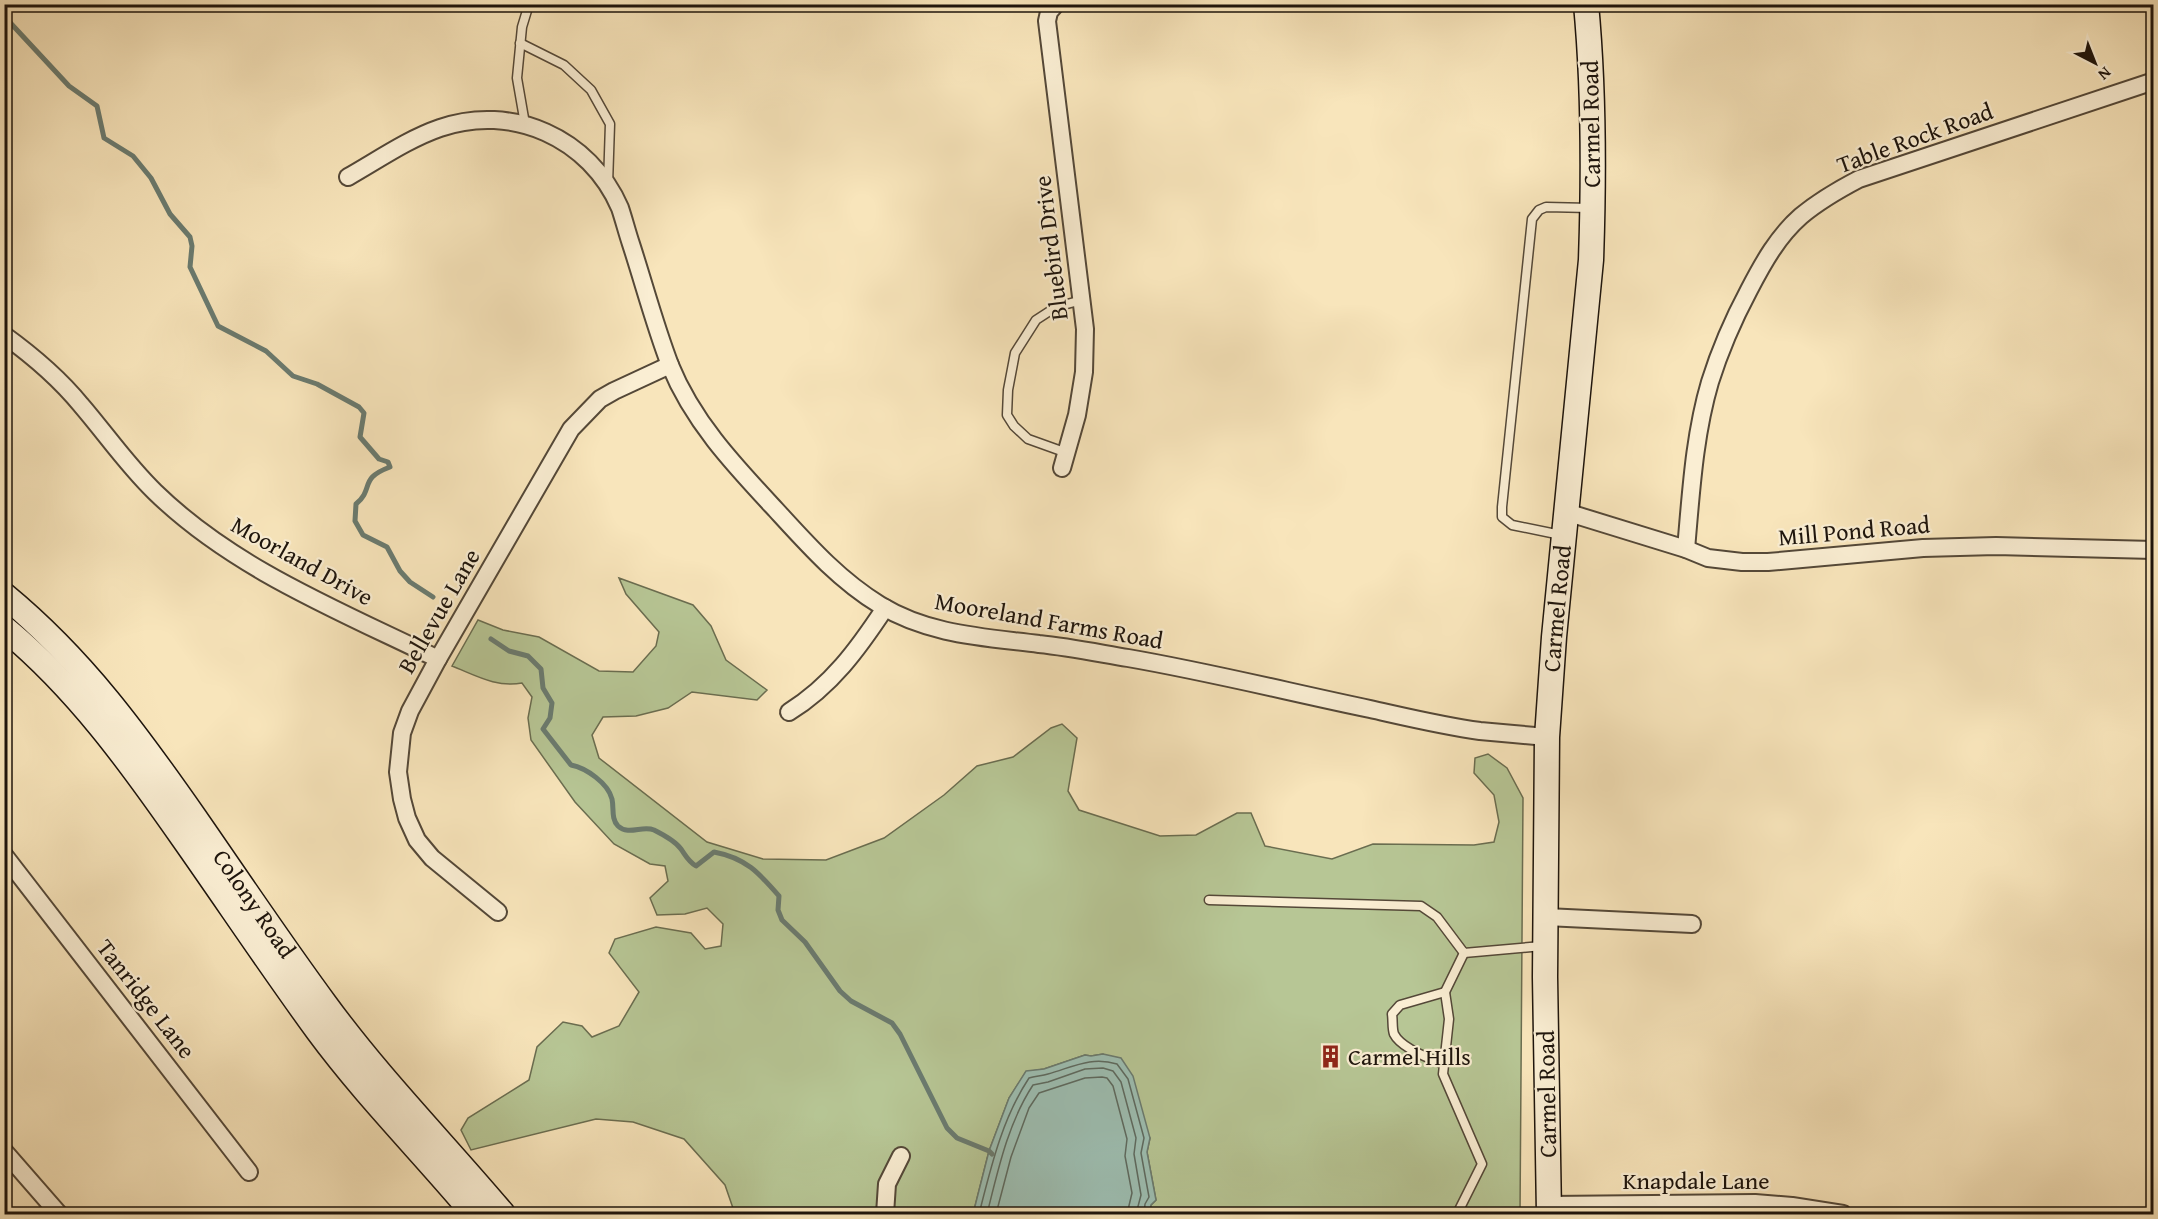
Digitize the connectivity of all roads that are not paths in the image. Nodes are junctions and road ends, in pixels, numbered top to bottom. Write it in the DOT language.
graph roads {
  1 [pos="529,4"];
  2 [pos="1056,4"];
  3 [pos="1586,4"];
  4 [pos="520,42"];
  5 [pos="2154,81"];
  6 [pos="525,124"];
  7 [pos="348,177"];
  8 [pos="608,187"];
  9 [pos="1593,208"];
  10 [pos="1082,300"];
  11 [pos="4,335"];
  12 [pos="670,365"];
  13 [pos="1064,460"];
  14 [pos="1565,524"];
  15 [pos="1686,549"];
  16 [pos="2154,550"];
  17 [pos="4,595"];
  18 [pos="885,608"];
  19 [pos="4,628"];
  20 [pos="438,659"];
  21 [pos="789,712"];
  22 [pos="1547,737"];
  23 [pos="4,855"];
  24 [pos="1209,900"];
  25 [pos="498,912"];
  26 [pos="1546,916"];
  27 [pos="1692,924"];
  28 [pos="1546,946"];
  29 [pos="1464,953"];
  30 [pos="1445,992"];
  31 [pos="1443,1064"];
  32 [pos="4,1151"];
  33 [pos="901,1156"];
  34 [pos="249,1172"];
  35 [pos="1549,1210"];
  36 [pos="59,1215"];
  37 [pos="474,1215"];
  38 [pos="503,1215"];
  39 [pos="885,1215"];
  40 [pos="1457,1215"];
  41 [pos="1843,1215"];
  1 -- 4 [label="lane"];
  2 -- 10 [label="street, Bluebird Drive"];
  3 -- 9 [label="main road, Carmel Road"];
  4 -- 6 [label="lane"];
  4 -- 8 [label="lane"];
  5 -- 15 [label="street, Table Rock Road"];
  6 -- 7 [label="street, Mooreland Farms Road"];
  6 -- 8 [label="street, Mooreland Farms Road"];
  8 -- 12 [label="street, Mooreland Farms Road"];
  9 -- 14 [label="main road, Carmel Road"];
  9 -- 14 [label="lane"];
  10 -- 13 [label="street, Bluebird Drive"];
  10 -- 13 [label="lane"];
  11 -- 20 [label="street, Moorland Drive"];
  12 -- 18 [label="street, Mooreland Farms Road"];
  12 -- 20 [label="street, Bellevue Lane"];
  14 -- 15 [label="street, Mill Pond Road"];
  14 -- 22 [label="main road, Carmel Road"];
  15 -- 16 [label="street, Mill Pond Road"];
  17 -- 38 [label="main road, Colony Road"];
  18 -- 21 [label="street"];
  18 -- 22 [label="street, Mooreland Farms Road"];
  19 -- 37 [label="main road, Colony Road"];
  20 -- 25 [label="street, Bellevue Lane"];
  22 -- 26 [label="main road, Carmel Road"];
  23 -- 34 [label="street, Tanridge Lane"];
  24 -- 29 [label="lane"];
  26 -- 27 [label="street"];
  26 -- 28 [label="main road, Carmel Road"];
  28 -- 29 [label="lane"];
  28 -- 35 [label="main road, Carmel Road"];
  29 -- 30 [label="lane"];
  30 -- 31 [label="lane"];
  30 -- 31 [label="lane"];
  31 -- 40 [label="lane"];
  32 -- 36 [label="street"];
  33 -- 39 [label="street"];
  35 -- 41 [label="street, Knapdale Lane"];
}
